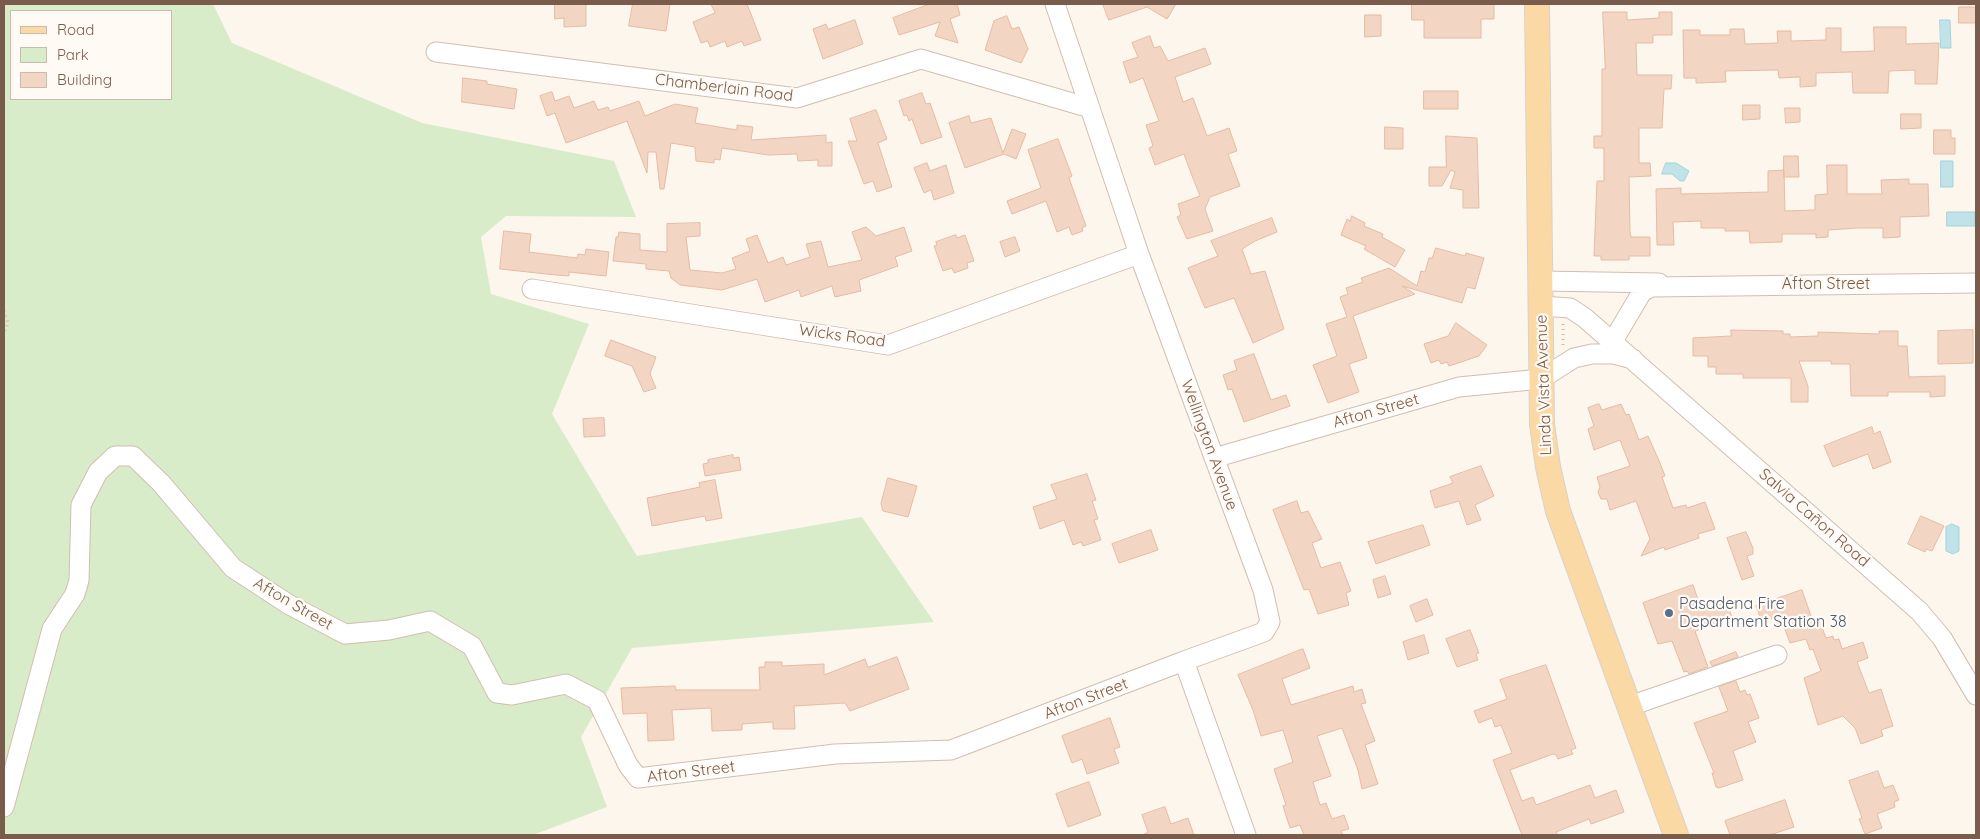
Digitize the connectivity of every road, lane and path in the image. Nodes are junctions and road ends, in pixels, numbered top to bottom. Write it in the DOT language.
graph roads {
  1 [pos="1055,4"];
  2 [pos="1537,4"];
  3 [pos="436,52"];
  4 [pos="1090,108"];
  5 [pos="1139,254"];
  6 [pos="1542,281"];
  7 [pos="1976,283"];
  8 [pos="1675,285"];
  9 [pos="532,289"];
  10 [pos="1541,306"];
  11 [pos="4,310"];
  12 [pos="1563,324"];
  13 [pos="4,334"];
  14 [pos="1613,341"];
  15 [pos="1563,350"];
  16 [pos="1633,358"];
  17 [pos="1541,379"];
  18 [pos="1214,458"];
  19 [pos="1776,655"];
  20 [pos="1184,662"];
  21 [pos="1976,695"];
  22 [pos="1630,706"];
  23 [pos="4,807"];
  24 [pos="1246,835"];
  25 [pos="1676,835"];
  1 -- 4 [label="street, Wellington Avenue"];
  2 -- 6 [label="main road, Linda Vista Avenue"];
  3 -- 4 [label="street, Chamberlain Road"];
  4 -- 5 [label="street, Wellington Avenue"];
  5 -- 9 [label="street, Wicks Road"];
  5 -- 18 [label="street, Wellington Avenue"];
  6 -- 8 [label="street, Afton Street"];
  6 -- 10 [label="main road, Linda Vista Avenue"];
  7 -- 8 [label="street, Afton Street"];
  8 -- 14 [label="street, Afton Street"];
  10 -- 14 [label="street, Salvia Cañon Road"];
  10 -- 17 [label="main road, Linda Vista Avenue"];
  11 -- 13 [label="path"];
  12 -- 15 [label="path"];
  14 -- 16 [label="street, Salvia Cañon Road"];
  16 -- 17 [label="street"];
  16 -- 21 [label="street, Salvia Cañon Road"];
  17 -- 18 [label="street, Afton Street"];
  17 -- 22 [label="main road, Linda Vista Avenue"];
  18 -- 20 [label="street, Wellington Avenue"];
  19 -- 22 [label="street"];
  20 -- 23 [label="street, Afton Street"];
  20 -- 24 [label="street"];
  22 -- 25 [label="main road, Linda Vista Avenue"];
}
